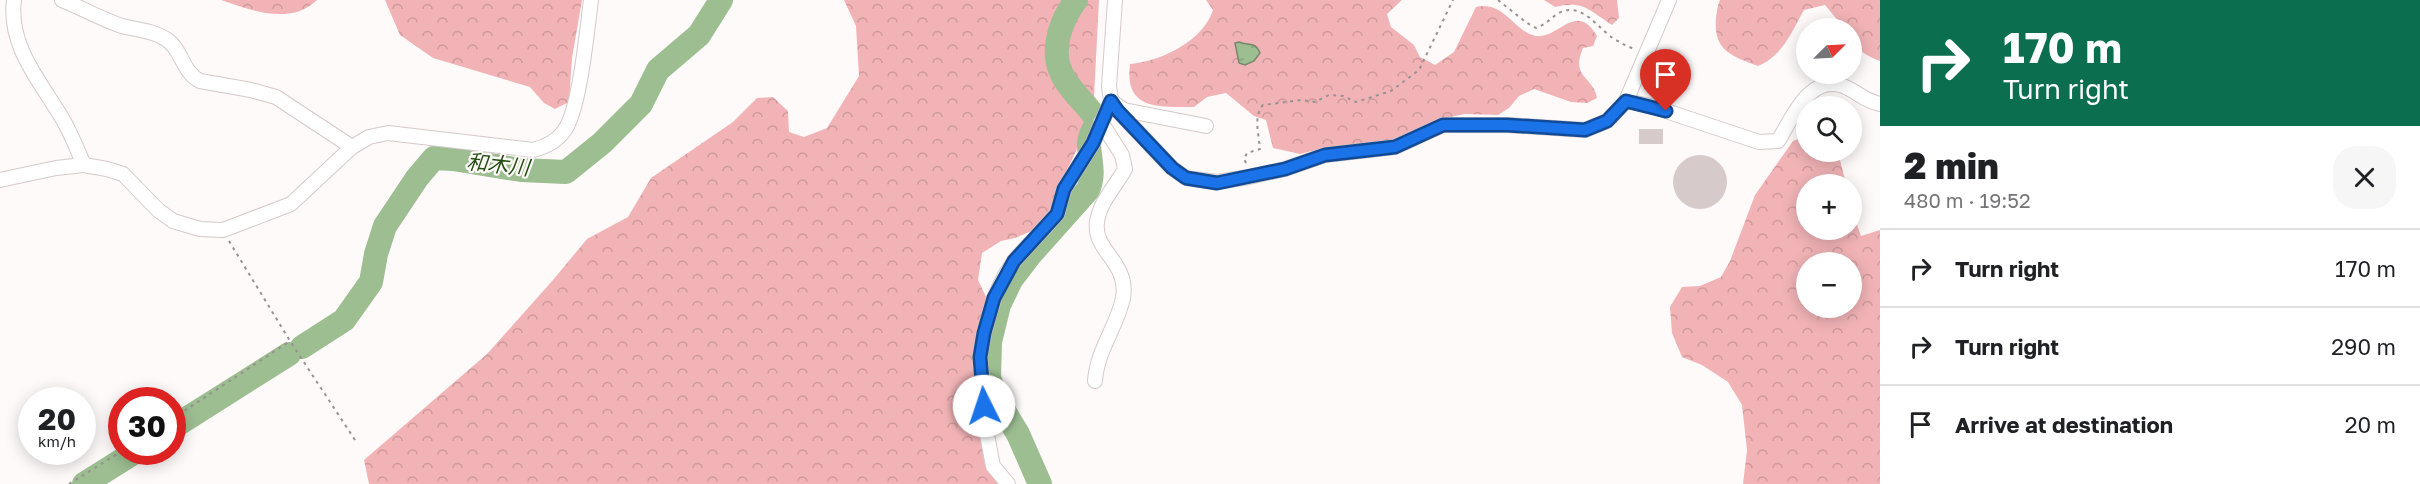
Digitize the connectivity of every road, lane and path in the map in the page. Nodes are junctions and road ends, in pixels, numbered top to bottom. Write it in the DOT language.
graph roads {
  1 [pos="14,0"];
  2 [pos="62,0"];
  3 [pos="591,0"];
  4 [pos="1115,0"];
  5 [pos="1453,0"];
  6 [pos="1498,0"];
  7 [pos="1670,0"];
  8 [pos="1645,54"];
  9 [pos="1111,101"];
  10 [pos="1626,101"];
  11 [pos="1880,104"];
  12 [pos="1101,122"];
  13 [pos="1206,126"];
  14 [pos="352,147"];
  15 [pos="84,165"];
  16 [pos="1249,177"];
  17 [pos="0,180"];
  18 [pos="223,230"];
  19 [pos="290,341"];
  20 [pos="1095,381"];
  21 [pos="186,410"];
  22 [pos="357,443"];
  23 [pos="108,460"];
  24 [pos="69,484"];
  25 [pos="1008,484"];
  1 -- 15 [label="street"];
  2 -- 14 [label="street"];
  3 -- 14 [label="street"];
  4 -- 9 [label="street"];
  5 -- 16 [label="path"];
  6 -- 8 [label="path"];
  7 -- 8 [label="street"];
  8 -- 10 [label="street"];
  9 -- 12 [label="street"];
  9 -- 13 [label="street"];
  9 -- 16 [label="street"];
  10 -- 11 [label="street"];
  10 -- 16 [label="street"];
  12 -- 20 [label="street"];
  12 -- 25 [label="street"];
  14 -- 18 [label="street"];
  15 -- 17 [label="street"];
  15 -- 18 [label="street"];
  18 -- 19 [label="path"];
  19 -- 21 [label="path"];
  19 -- 22 [label="path"];
  23 -- 24 [label="path"];
}
